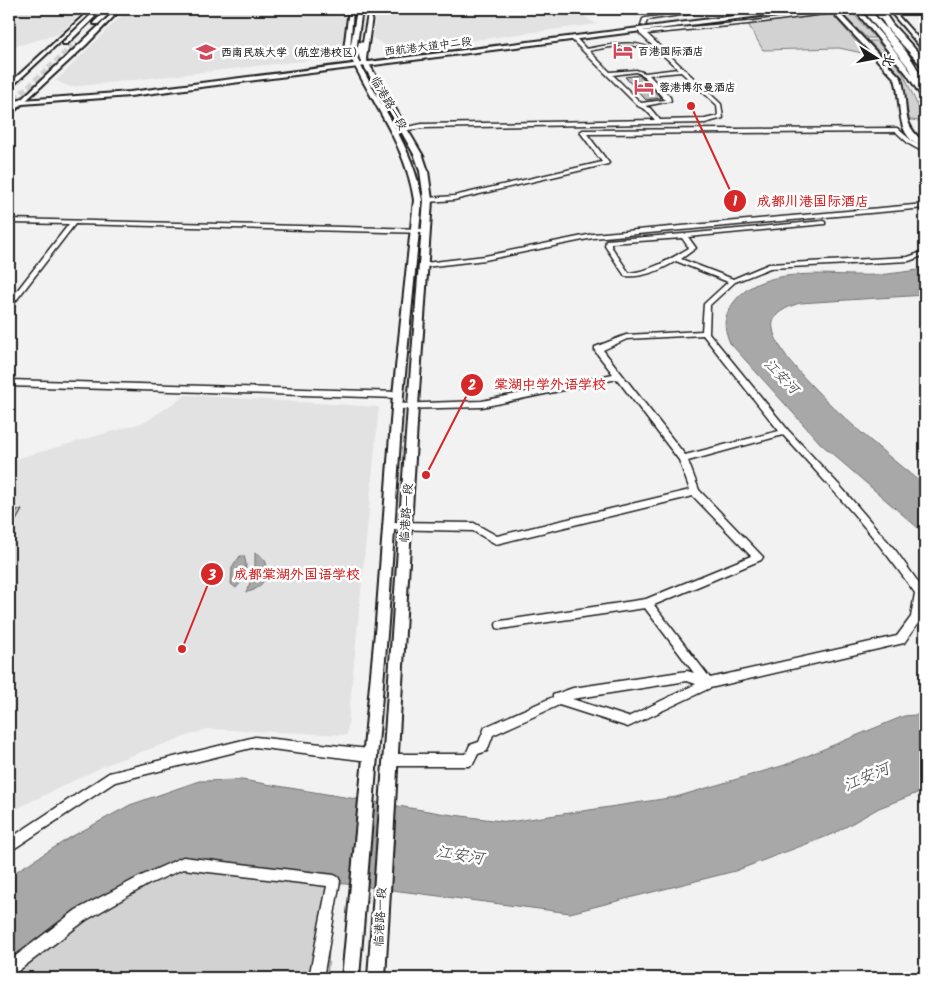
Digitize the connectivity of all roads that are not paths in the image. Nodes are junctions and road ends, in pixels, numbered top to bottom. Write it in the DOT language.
graph roads {
  1 [pos="94,9"];
  2 [pos="100,9"];
  3 [pos="111,9"];
  4 [pos="119,9"];
  5 [pos="351,9"];
  6 [pos="359,9"];
  7 [pos="365,9"];
  8 [pos="371,9"];
  9 [pos="718,9"];
  10 [pos="770,9"];
  11 [pos="811,9"];
  12 [pos="856,9"];
  13 [pos="865,9"];
  14 [pos="873,9"];
  15 [pos="879,9"];
  16 [pos="888,9"];
  17 [pos="837,10"];
  18 [pos="789,11"];
  19 [pos="818,13"];
  20 [pos="889,25"];
  21 [pos="642,29"];
  22 [pos="574,39"];
  23 [pos="65,43"];
  24 [pos="76,43"];
  25 [pos="925,49"];
  26 [pos="586,50"];
  27 [pos="360,62"];
  28 [pos="925,64"];
  29 [pos="682,70"];
  30 [pos="675,71"];
  31 [pos="610,74"];
  32 [pos="645,74"];
  33 [pos="9,87"];
  34 [pos="701,88"];
  35 [pos="925,94"];
  36 [pos="30,95"];
  37 [pos="9,97"];
  38 [pos="925,98"];
  39 [pos="23,102"];
  40 [pos="9,103"];
  41 [pos="640,105"];
  42 [pos="9,114"];
  43 [pos="659,122"];
  44 [pos="399,129"];
  45 [pos="925,146"];
  46 [pos="925,151"];
  47 [pos="428,200"];
  48 [pos="925,206"];
  49 [pos="9,221"];
  50 [pos="73,223"];
  51 [pos="823,223"];
  52 [pos="415,231"];
  53 [pos="426,231"];
  54 [pos="684,236"];
  55 [pos="925,253"];
  56 [pos="676,258"];
  57 [pos="425,265"];
  58 [pos="733,281"];
  59 [pos="9,305"];
  60 [pos="705,333"];
  61 [pos="618,376"];
  62 [pos="9,383"];
  63 [pos="398,401"];
  64 [pos="413,406"];
  65 [pos="785,432"];
  66 [pos="683,459"];
  67 [pos="695,492"];
  68 [pos="388,526"];
  69 [pos="405,526"];
  70 [pos="647,603"];
  71 [pos="501,625"];
  72 [pos="708,683"];
  73 [pos="556,699"];
  74 [pos="370,755"];
  75 [pos="390,760"];
  76 [pos="9,846"];
  77 [pos="9,969"];
  78 [pos="316,978"];
  79 [pos="350,978"];
  80 [pos="377,978"];
  1 -- 33 [label="street"];
  2 -- 23 [label="main road"];
  3 -- 24 [label="main road"];
  4 -- 36 [label="street"];
  5 -- 27 [label="street"];
  6 -- 27 [label="main road"];
  7 -- 27 [label="main road"];
  8 -- 27 [label="street"];
  9 -- 21 [label="street"];
  10 -- 21 [label="main road"];
  11 -- 19 [label="street"];
  12 -- 38 [label="main road"];
  13 -- 35 [label="highway"];
  14 -- 20 [label="main road"];
  15 -- 20 [label="highway"];
  16 -- 25 [label="street"];
  17 -- 19 [label="street"];
  17 -- 45 [label="main road"];
  18 -- 21 [label="main road, 西航港大道中二段"];
  19 -- 21 [label="street"];
  20 -- 28 [label="highway"];
  21 -- 22 [label="main road, 西航港大道中二段"];
  21 -- 27 [label="main road"];
  21 -- 29 [label="street"];
  22 -- 26 [label="street"];
  22 -- 27 [label="main road, 西航港大道中二段"];
  26 -- 30 [label="street"];
  26 -- 31 [label="street"];
  27 -- 36 [label="main road"];
  27 -- 39 [label="main road, 西航港大道中二段"];
  27 -- 44 [label="main road, 临港路一段"];
  29 -- 30 [label="street"];
  29 -- 34 [label="street"];
  30 -- 32 [label="street"];
  30 -- 34 [label="street"];
  31 -- 32 [label="street"];
  31 -- 41 [label="street"];
  32 -- 41 [label="street"];
  34 -- 43 [label="street"];
  36 -- 37 [label="main road"];
  36 -- 39 [label="street"];
  39 -- 40 [label="main road, 西航港大道中二段"];
  39 -- 42 [label="street"];
  41 -- 43 [label="street"];
  43 -- 44 [label="street"];
  44 -- 47 [label="main road, 临港路一段"];
  44 -- 52 [label="main road, 临港路一段"];
  46 -- 47 [label="street"];
  47 -- 53 [label="main road, 临港路一段"];
  48 -- 57 [label="street"];
  49 -- 50 [label="street"];
  50 -- 52 [label="street"];
  50 -- 59 [label="street"];
  51 -- 54 [label="street"];
  52 -- 53 [label="street"];
  52 -- 63 [label="main road, 临港路一段"];
  53 -- 57 [label="main road, 临港路一段"];
  54 -- 56 [label="street"];
  54 -- 56 [label="street"];
  55 -- 58 [label="street"];
  56 -- 58 [label="street"];
  57 -- 64 [label="main road, 临港路一段"];
  58 -- 60 [label="street"];
  60 -- 61 [label="street"];
  60 -- 65 [label="street"];
  61 -- 64 [label="street"];
  61 -- 66 [label="street"];
  62 -- 63 [label="street"];
  63 -- 64 [label="street"];
  63 -- 68 [label="main road, 临港路一段"];
  64 -- 69 [label="main road, 临港路一段"];
  65 -- 66 [label="street"];
  65 -- 72 [label="street"];
  66 -- 67 [label="street"];
  67 -- 69 [label="street"];
  67 -- 70 [label="street"];
  68 -- 69 [label="street"];
  68 -- 74 [label="main road, 临港路一段"];
  69 -- 75 [label="main road, 临港路一段"];
  70 -- 71 [label="street"];
  70 -- 72 [label="street"];
  72 -- 73 [label="street"];
  72 -- 73 [label="street"];
  73 -- 75 [label="street"];
  74 -- 76 [label="street"];
  74 -- 79 [label="main road, 临港路一段"];
  75 -- 80 [label="main road, 临港路一段"];
  77 -- 78 [label="street"];
}
